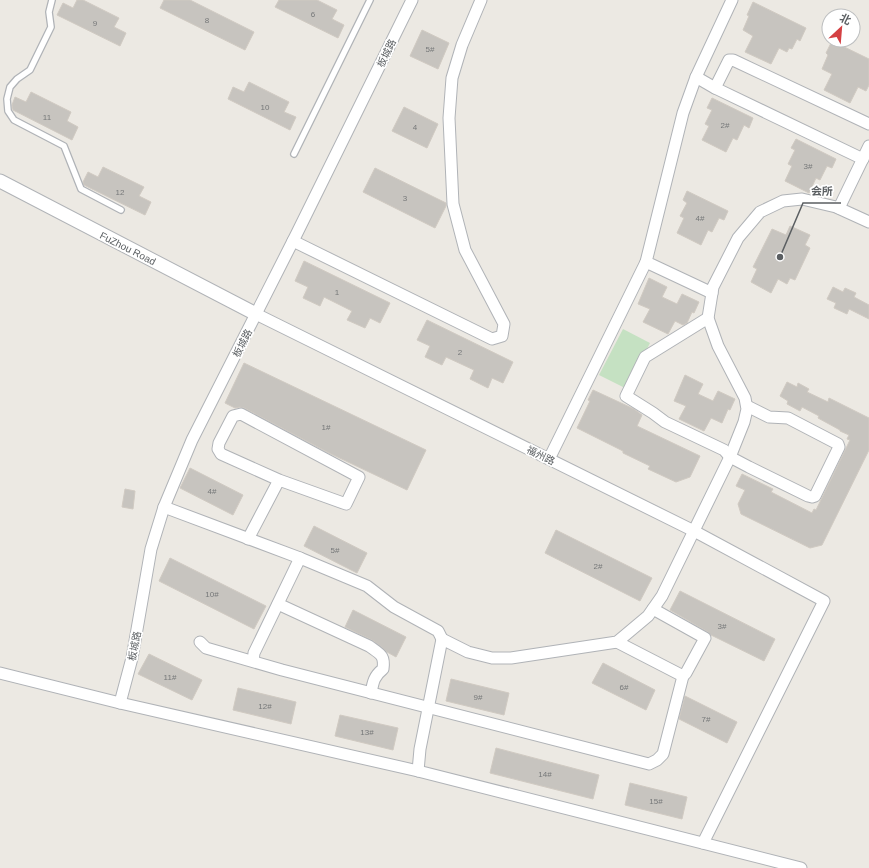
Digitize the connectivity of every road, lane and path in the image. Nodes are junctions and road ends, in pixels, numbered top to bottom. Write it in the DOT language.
graph roads {
  1 [pos="52,0"];
  2 [pos="370,0"];
  3 [pos="412,0"];
  4 [pos="481,0"];
  5 [pos="732,0"];
  6 [pos="696,77"];
  7 [pos="715,88"];
  8 [pos="869,124"];
  9 [pos="869,146"];
  10 [pos="294,154"];
  11 [pos="863,160"];
  12 [pos="0,181"];
  13 [pos="839,208"];
  14 [pos="121,210"];
  15 [pos="869,222"];
  16 [pos="293,241"];
  17 [pos="646,262"];
  18 [pos="712,293"];
  19 [pos="256,314"];
  20 [pos="708,318"];
  21 [pos="747,406"];
  22 [pos="730,457"];
  23 [pos="549,459"];
  24 [pos="279,480"];
  25 [pos="164,507"];
  26 [pos="694,531"];
  27 [pos="248,539"];
  28 [pos="300,558"];
  29 [pos="278,604"];
  30 [pos="653,609"];
  31 [pos="442,638"];
  32 [pos="200,642"];
  33 [pos="617,642"];
  34 [pos="253,661"];
  35 [pos="0,673"];
  36 [pos="683,676"];
  37 [pos="371,693"];
  38 [pos="120,703"];
  39 [pos="428,708"];
  40 [pos="418,771"];
  41 [pos="703,843"];
  42 [pos="801,868"];
  1 -- 14 [label="lane"];
  2 -- 10 [label="lane"];
  3 -- 16 [label="street, 板城路"];
  4 -- 16 [label="street"];
  5 -- 6 [label="street"];
  6 -- 7 [label="street"];
  6 -- 17 [label="street"];
  7 -- 8 [label="street"];
  7 -- 11 [label="street"];
  9 -- 11 [label="street"];
  11 -- 13 [label="street"];
  12 -- 19 [label="street, FuZhou Road"];
  13 -- 15 [label="street"];
  13 -- 18 [label="street"];
  16 -- 19 [label="street, 板城路"];
  17 -- 18 [label="street"];
  17 -- 23 [label="street"];
  18 -- 20 [label="street"];
  19 -- 23 [label="street, 福州路"];
  19 -- 25 [label="street, 板城路"];
  20 -- 21 [label="street"];
  20 -- 22 [label="street"];
  21 -- 22 [label="street"];
  21 -- 22 [label="street"];
  22 -- 26 [label="street"];
  23 -- 26 [label="street, 福州路"];
  24 -- 24 [label="street"];
  24 -- 27 [label="street"];
  25 -- 27 [label="street"];
  25 -- 38 [label="street, 板城路"];
  26 -- 30 [label="street"];
  26 -- 41 [label="street, 福州路"];
  27 -- 28 [label="street"];
  28 -- 29 [label="street"];
  28 -- 31 [label="street"];
  29 -- 34 [label="street"];
  29 -- 37 [label="street"];
  30 -- 33 [label="street"];
  30 -- 36 [label="street"];
  31 -- 33 [label="street"];
  31 -- 39 [label="street"];
  32 -- 34 [label="street"];
  33 -- 36 [label="street"];
  34 -- 37 [label="street"];
  35 -- 38 [label="street"];
  36 -- 39 [label="street"];
  37 -- 39 [label="street"];
  38 -- 40 [label="street"];
  39 -- 40 [label="street"];
  40 -- 41 [label="street"];
  41 -- 42 [label="street"];
}
